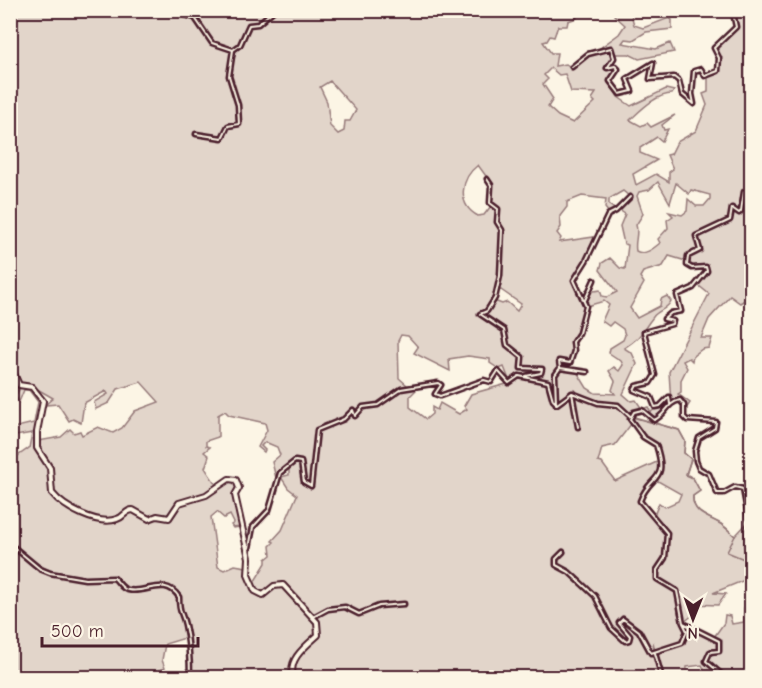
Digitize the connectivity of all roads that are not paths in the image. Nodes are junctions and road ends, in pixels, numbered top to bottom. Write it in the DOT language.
graph roads {
  1 [pos="167,10"];
  2 [pos="274,10"];
  3 [pos="736,10"];
  4 [pos="233,50"];
  5 [pos="572,67"];
  6 [pos="196,134"];
  7 [pos="487,179"];
  8 [pos="630,197"];
  9 [pos="752,199"];
  10 [pos="594,280"];
  11 [pos="585,300"];
  12 [pos="10,365"];
  13 [pos="560,368"];
  14 [pos="587,372"];
  15 [pos="526,376"];
  16 [pos="572,393"];
  17 [pos="556,404"];
  18 [pos="670,404"];
  19 [pos="630,416"];
  20 [pos="578,427"];
  21 [pos="749,522"];
  22 [pos="752,537"];
  23 [pos="10,544"];
  24 [pos="563,552"];
  25 [pos="752,554"];
  26 [pos="249,558"];
  27 [pos="404,604"];
  28 [pos="313,616"];
  29 [pos="683,623"];
  30 [pos="655,653"];
  31 [pos="190,678"];
  32 [pos="294,678"];
  33 [pos="662,678"];
  34 [pos="734,678"];
  1 -- 4 [label="street"];
  2 -- 4 [label="street"];
  3 -- 5 [label="street"];
  4 -- 6 [label="street"];
  7 -- 15 [label="street"];
  8 -- 11 [label="street"];
  9 -- 18 [label="street"];
  10 -- 11 [label="street"];
  11 -- 13 [label="street"];
  12 -- 26 [label="street"];
  13 -- 14 [label="street"];
  13 -- 17 [label="street"];
  15 -- 17 [label="street"];
  15 -- 26 [label="street"];
  16 -- 17 [label="street"];
  16 -- 19 [label="street"];
  16 -- 20 [label="street"];
  18 -- 19 [label="street"];
  18 -- 21 [label="street"];
  19 -- 29 [label="street"];
  21 -- 22 [label="street"];
  21 -- 25 [label="street"];
  23 -- 31 [label="street"];
  24 -- 30 [label="street"];
  26 -- 28 [label="street"];
  27 -- 28 [label="street"];
  28 -- 32 [label="street"];
  29 -- 30 [label="street"];
  29 -- 34 [label="street"];
  30 -- 33 [label="street"];
}
